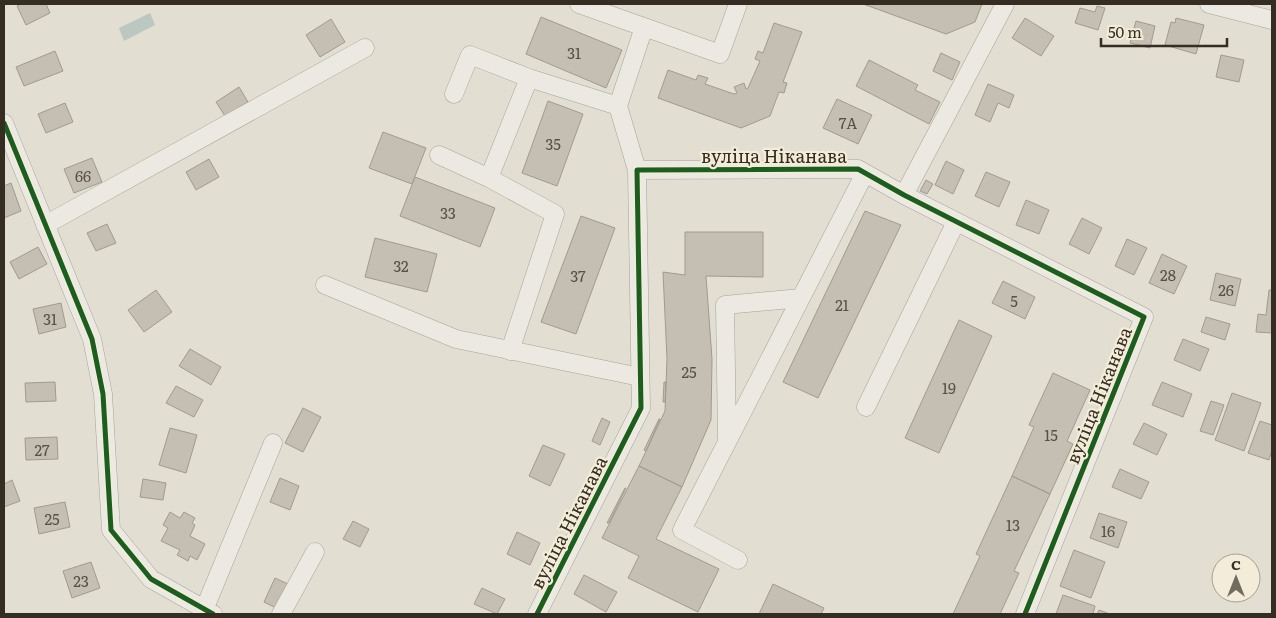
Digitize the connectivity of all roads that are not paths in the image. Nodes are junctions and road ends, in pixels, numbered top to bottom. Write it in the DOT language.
graph roads {
  1 [pos="579,4"];
  2 [pos="738,4"];
  3 [pos="1005,4"];
  4 [pos="1210,4"];
  5 [pos="606,8"];
  6 [pos="1272,20"];
  7 [pos="644,27"];
  8 [pos="365,48"];
  9 [pos="530,78"];
  10 [pos="454,94"];
  11 [pos="618,106"];
  12 [pos="4,123"];
  13 [pos="439,155"];
  14 [pos="637,170"];
  15 [pos="866,173"];
  16 [pos="489,178"];
  17 [pos="904,195"];
  18 [pos="956,222"];
  19 [pos="45,225"];
  20 [pos="325,285"];
  21 [pos="801,298"];
  22 [pos="510,351"];
  23 [pos="640,377"];
  24 [pos="866,406"];
  25 [pos="727,442"];
  26 [pos="273,443"];
  27 [pos="315,552"];
  28 [pos="738,560"];
  29 [pos="208,612"];
  30 [pos="281,614"];
  31 [pos="536,614"];
  32 [pos="1025,614"];
  1 -- 5 [label="street"];
  2 -- 7 [label="street"];
  3 -- 17 [label="street"];
  4 -- 6 [label="street"];
  5 -- 7 [label="street"];
  7 -- 11 [label="street"];
  8 -- 19 [label="street"];
  9 -- 10 [label="street"];
  9 -- 11 [label="street"];
  9 -- 16 [label="street"];
  11 -- 14 [label="street"];
  12 -- 19 [label="street"];
  13 -- 16 [label="street"];
  14 -- 15 [label="street, вуліца Ніканава"];
  14 -- 23 [label="street, вуліца Ніканава"];
  15 -- 17 [label="street, вуліца Ніканава"];
  15 -- 21 [label="street"];
  16 -- 22 [label="street"];
  17 -- 18 [label="street, вуліца Ніканава"];
  18 -- 24 [label="street"];
  18 -- 32 [label="street, вуліца Ніканава"];
  19 -- 29 [label="street"];
  20 -- 22 [label="street"];
  21 -- 25 [label="street"];
  21 -- 25 [label="street"];
  22 -- 23 [label="street"];
  23 -- 31 [label="street, вуліца Ніканава"];
  25 -- 28 [label="street"];
  26 -- 29 [label="street"];
  27 -- 30 [label="street"];
}
